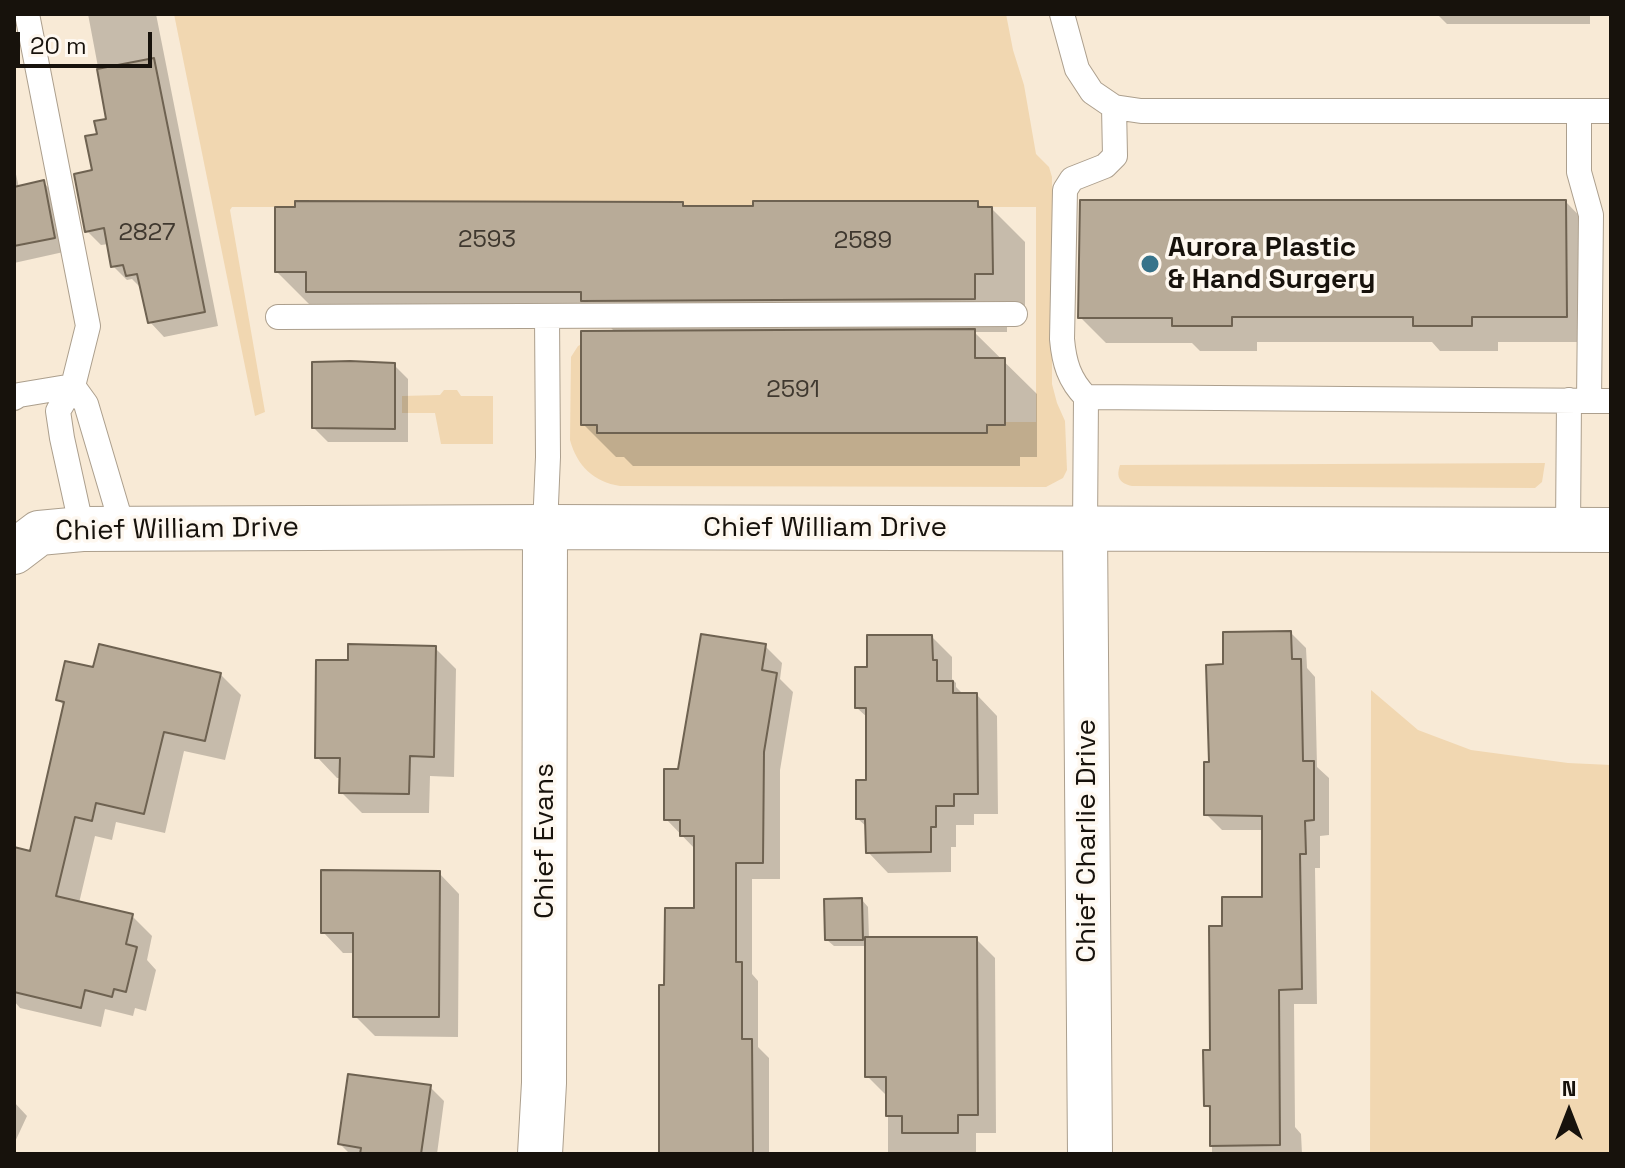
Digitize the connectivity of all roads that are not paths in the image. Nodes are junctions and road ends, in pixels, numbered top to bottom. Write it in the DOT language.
graph roads {
  1 [pos="27,14"];
  2 [pos="1062,14"];
  3 [pos="1114,107"];
  4 [pos="1611,111"];
  5 [pos="1579,112"];
  6 [pos="1601,216"];
  7 [pos="1015,314"];
  8 [pos="547,316"];
  9 [pos="278,317"];
  10 [pos="73,386"];
  11 [pos="1086,397"];
  12 [pos="14,398"];
  13 [pos="1590,401"];
  14 [pos="545,527"];
  15 [pos="1085,528"];
  16 [pos="102,529"];
  17 [pos="1568,530"];
  18 [pos="1611,530"];
  19 [pos="26,542"];
  20 [pos="540,1154"];
  21 [pos="1090,1154"];
  1 -- 10 [label="lane"];
  2 -- 3 [label="lane"];
  3 -- 5 [label="lane"];
  3 -- 11 [label="lane"];
  4 -- 5 [label="lane"];
  5 -- 6 [label="lane"];
  6 -- 13 [label="lane"];
  7 -- 8 [label="lane"];
  8 -- 9 [label="lane"];
  8 -- 14 [label="lane"];
  10 -- 12 [label="lane"];
  10 -- 16 [label="lane"];
  10 -- 16 [label="lane"];
  11 -- 13 [label="lane"];
  11 -- 15 [label="lane"];
  13 -- 17 [label="lane"];
  14 -- 15 [label="street, Chief William Drive"];
  14 -- 16 [label="street, Chief William Drive"];
  14 -- 20 [label="street, Chief Evans"];
  15 -- 17 [label="street, Chief William Drive"];
  15 -- 21 [label="street, Chief Charlie Drive"];
  16 -- 19 [label="street, Chief William Drive"];
  17 -- 18 [label="street, Chief William Drive"];
}
